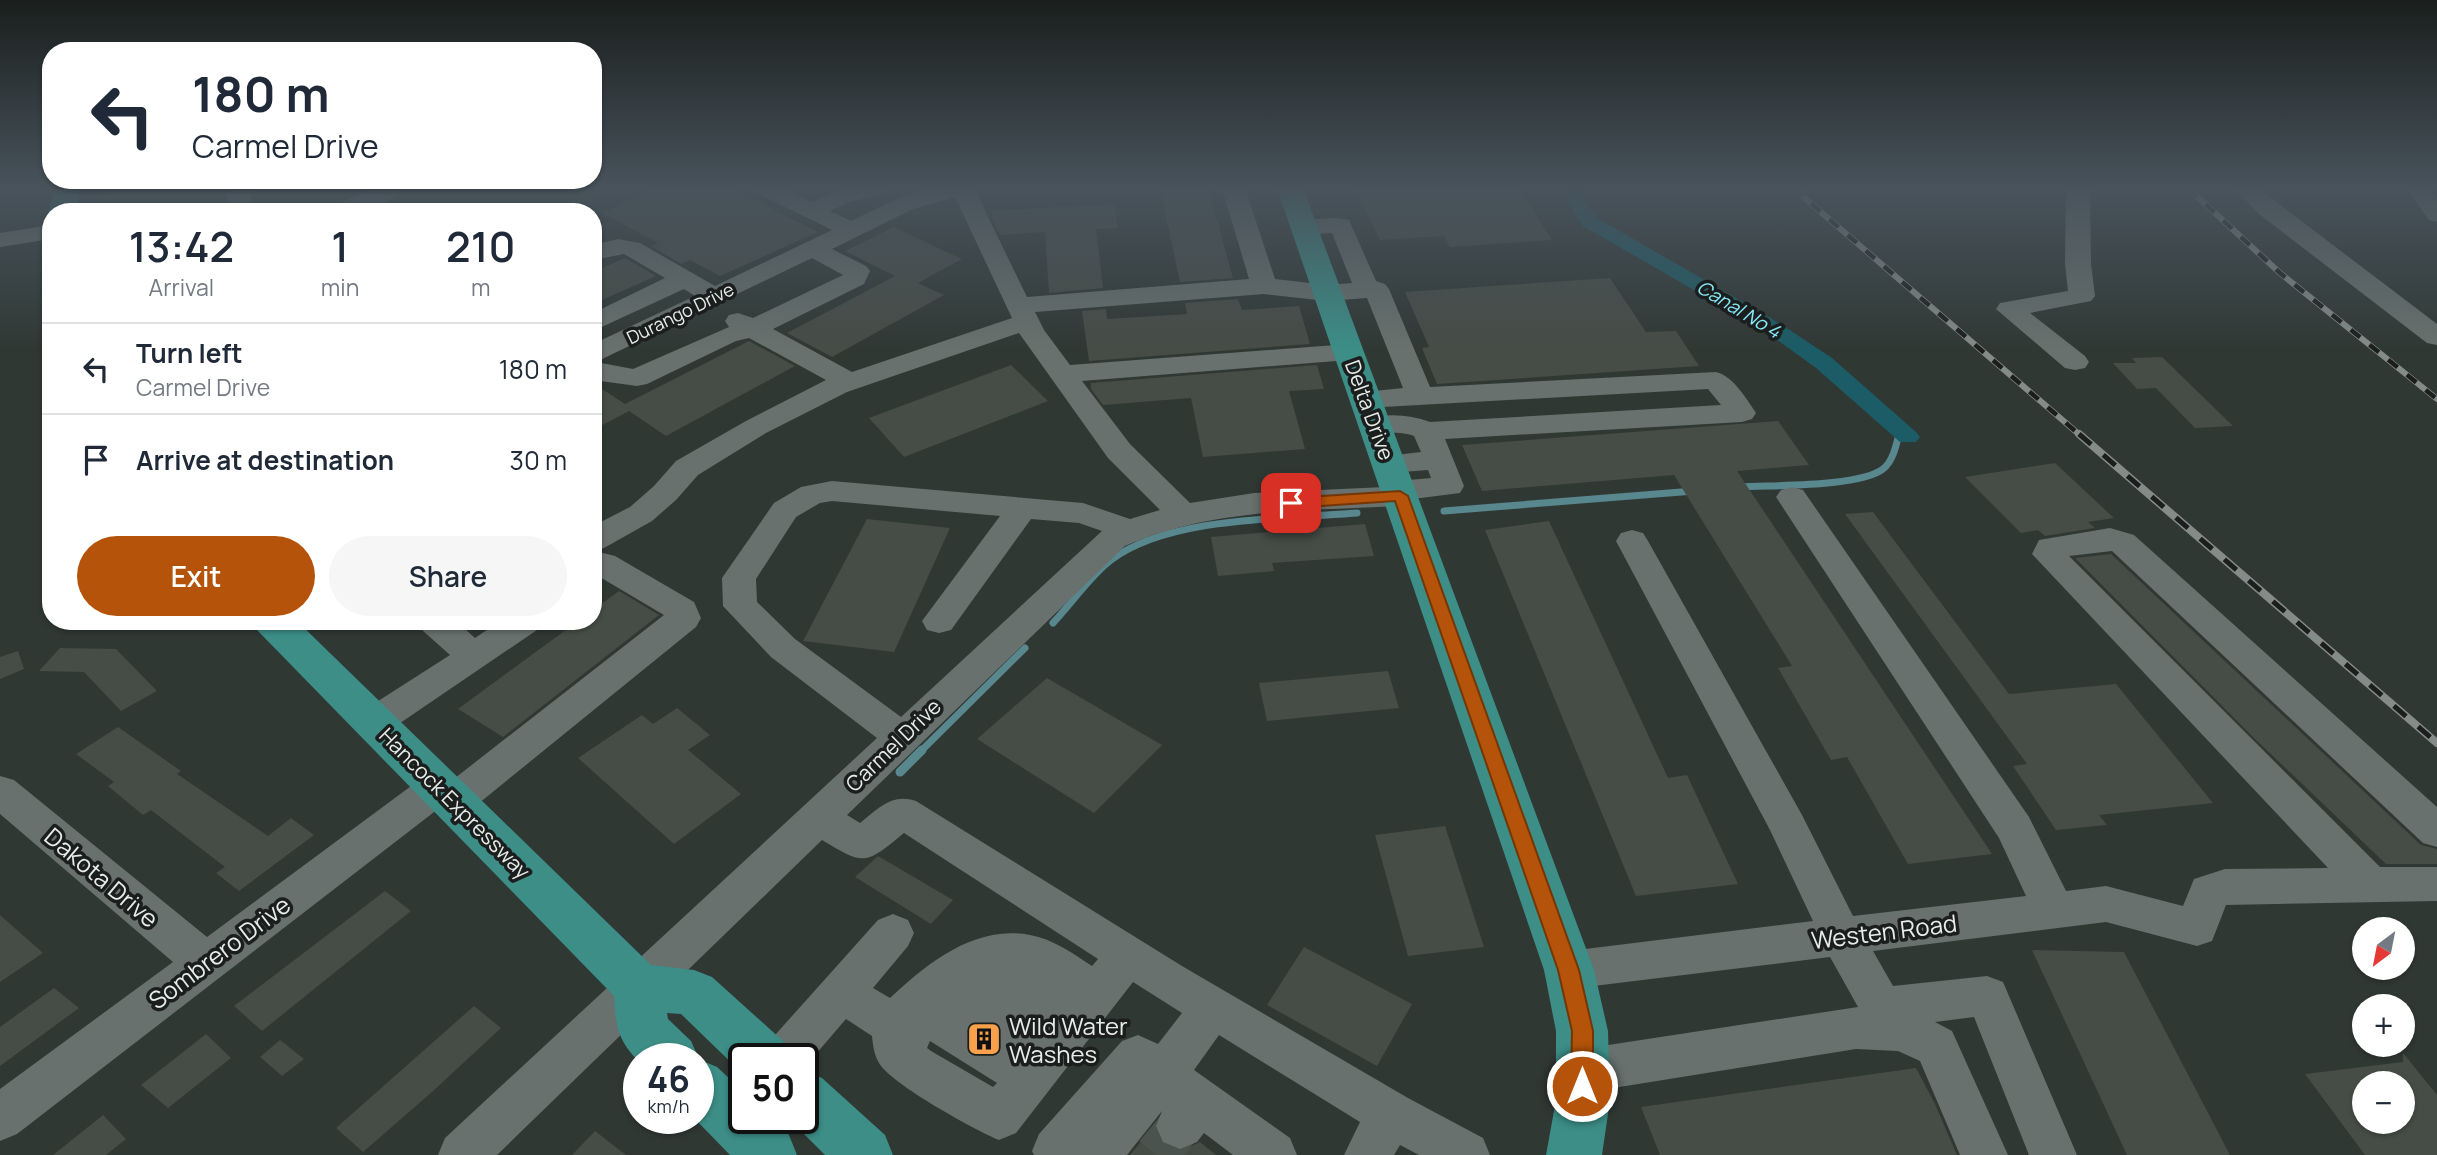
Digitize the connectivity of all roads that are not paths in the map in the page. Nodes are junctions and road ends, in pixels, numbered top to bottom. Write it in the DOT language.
graph roads {
  1 [pos="824,242"];
  2 [pos="988,242"];
  3 [pos="1250,242"];
  4 [pos="1320,242"];
  5 [pos="2078,242"];
  6 [pos="2314,242"];
  7 [pos="811,248"];
  8 [pos="602,250"];
  9 [pos="1334,266"];
  10 [pos="684,279"];
  11 [pos="1264,286"];
  12 [pos="708,299"];
  13 [pos="1023,314"];
  14 [pos="602,319"];
  15 [pos="752,329"];
  16 [pos="2437,337"];
  17 [pos="602,345"];
  18 [pos="1349,352"];
  19 [pos="2075,362"];
  20 [pos="602,374"];
  21 [pos="1063,374"];
  22 [pos="850,382"];
  23 [pos="1450,394"];
  24 [pos="1420,396"];
  25 [pos="1370,412"];
  26 [pos="1466,430"];
  27 [pos="1427,431"];
  28 [pos="1396,484"];
  29 [pos="1792,497"];
  30 [pos="1023,507"];
  31 [pos="1182,513"];
  32 [pos="1129,530"];
  33 [pos="1632,541"];
  34 [pos="602,550"];
  35 [pos="602,560"];
  36 [pos="939,621"];
  37 [pos="281,630"];
  38 [pos="444,630"];
  39 [pos="512,630"];
  40 [pos="474,656"];
  41 [pos="374,722"];
  42 [pos="902,737"];
  43 [pos="0,791"];
  44 [pos="447,794"];
  45 [pos="817,817"];
  46 [pos="2437,831"];
  47 [pos="2437,884"];
  48 [pos="2371,885"];
  49 [pos="2054,910"];
  50 [pos="1068,917"];
  51 [pos="893,933"];
  52 [pos="1841,936"];
  53 [pos="1034,954"];
  54 [pos="1128,955"];
  55 [pos="205,962"];
  56 [pos="1569,970"];
  57 [pos="638,986"];
  58 [pos="841,992"];
  59 [pos="928,994"];
  60 [pos="1213,1007"];
  61 [pos="656,1043"];
  62 [pos="747,1043"];
  63 [pos="797,1043"];
  64 [pos="1053,1049"];
  65 [pos="1582,1071"];
  66 [pos="1163,1075"];
  67 [pos="714,1101"];
  68 [pos="819,1112"];
  69 [pos="1391,1114"];
  70 [pos="0,1118"];
  71 [pos="1251,1149"];
  72 [pos="462,1155"];
  73 [pos="769,1155"];
  74 [pos="865,1155"];
  75 [pos="1061,1155"];
  76 [pos="1096,1155"];
  77 [pos="1368,1155"];
  78 [pos="1466,1155"];
  79 [pos="1574,1155"];
  80 [pos="1984,1155"];
  81 [pos="2053,1155"];
  1 -- 7 [label="street, Durango Drive"];
  2 -- 13 [label="street"];
  3 -- 11 [label="street"];
  4 -- 9 [label="main road, Delta Drive"];
  5 -- 19 [label="street"];
  6 -- 16 [label="street"];
  7 -- 12 [label="street, Durango Drive"];
  7 -- 15 [label="street"];
  8 -- 10 [label="street"];
  9 -- 11 [label="street"];
  9 -- 18 [label="main road, Delta Drive"];
  9 -- 24 [label="street"];
  10 -- 12 [label="street"];
  10 -- 14 [label="street"];
  11 -- 13 [label="street"];
  12 -- 15 [label="street"];
  12 -- 17 [label="street, Durango Drive"];
  13 -- 21 [label="street"];
  13 -- 22 [label="street"];
  15 -- 20 [label="street"];
  15 -- 22 [label="street"];
  18 -- 21 [label="street"];
  18 -- 25 [label="main road, Delta Drive"];
  21 -- 31 [label="street"];
  22 -- 34 [label="street"];
  23 -- 24 [label="street"];
  23 -- 26 [label="street"];
  23 -- 26 [label="street"];
  24 -- 25 [label="street"];
  25 -- 27 [label="street"];
  25 -- 28 [label="main road, Delta Drive"];
  26 -- 27 [label="street"];
  27 -- 28 [label="street, Carmel Drive"];
  28 -- 31 [label="street, Carmel Drive"];
  28 -- 56 [label="main road, Delta Drive"];
  29 -- 49 [label="street"];
  30 -- 32 [label="street"];
  30 -- 36 [label="street"];
  30 -- 42 [label="street"];
  31 -- 32 [label="street, Carmel Drive"];
  32 -- 42 [label="street, Carmel Drive"];
  33 -- 52 [label="street"];
  35 -- 44 [label="street, Sombrero Drive"];
  37 -- 41 [label="main road, Hancock Expressway"];
  38 -- 40 [label="street"];
  39 -- 40 [label="street"];
  40 -- 41 [label="street"];
  41 -- 44 [label="main road, Hancock Expressway"];
  42 -- 45 [label="street, Carmel Drive"];
  43 -- 55 [label="street, Dakota Drive"];
  44 -- 55 [label="street, Sombrero Drive"];
  44 -- 57 [label="main road, Hancock Expressway"];
  45 -- 50 [label="street"];
  45 -- 57 [label="street, Carmel Drive"];
  46 -- 48 [label="street"];
  47 -- 48 [label="street"];
  48 -- 49 [label="street, Westen Road"];
  49 -- 52 [label="street, Westen Road"];
  50 -- 53 [label="street"];
  50 -- 54 [label="street"];
  51 -- 58 [label="street"];
  52 -- 56 [label="street, Westen Road"];
  52 -- 81 [label="street"];
  53 -- 59 [label="street"];
  53 -- 64 [label="street"];
  54 -- 60 [label="street"];
  54 -- 64 [label="street"];
  55 -- 70 [label="street, Sombrero Drive"];
  56 -- 65 [label="main road, Delta Drive"];
  57 -- 61 [label="main road"];
  57 -- 62 [label="main road"];
  57 -- 72 [label="street, Carmel Drive"];
  58 -- 59 [label="street"];
  58 -- 63 [label="street"];
  59 -- 64 [label="street"];
  59 -- 64 [label="street"];
  60 -- 66 [label="street"];
  60 -- 69 [label="street"];
  65 -- 79 [label="main road, Delta Drive"];
  65 -- 80 [label="street"];
  66 -- 71 [label="street"];
  66 -- 75 [label="street"];
  66 -- 76 [label="street"];
  67 -- 73 [label="main road"];
  68 -- 74 [label="main road"];
  69 -- 77 [label="street"];
  69 -- 78 [label="street"];
}
